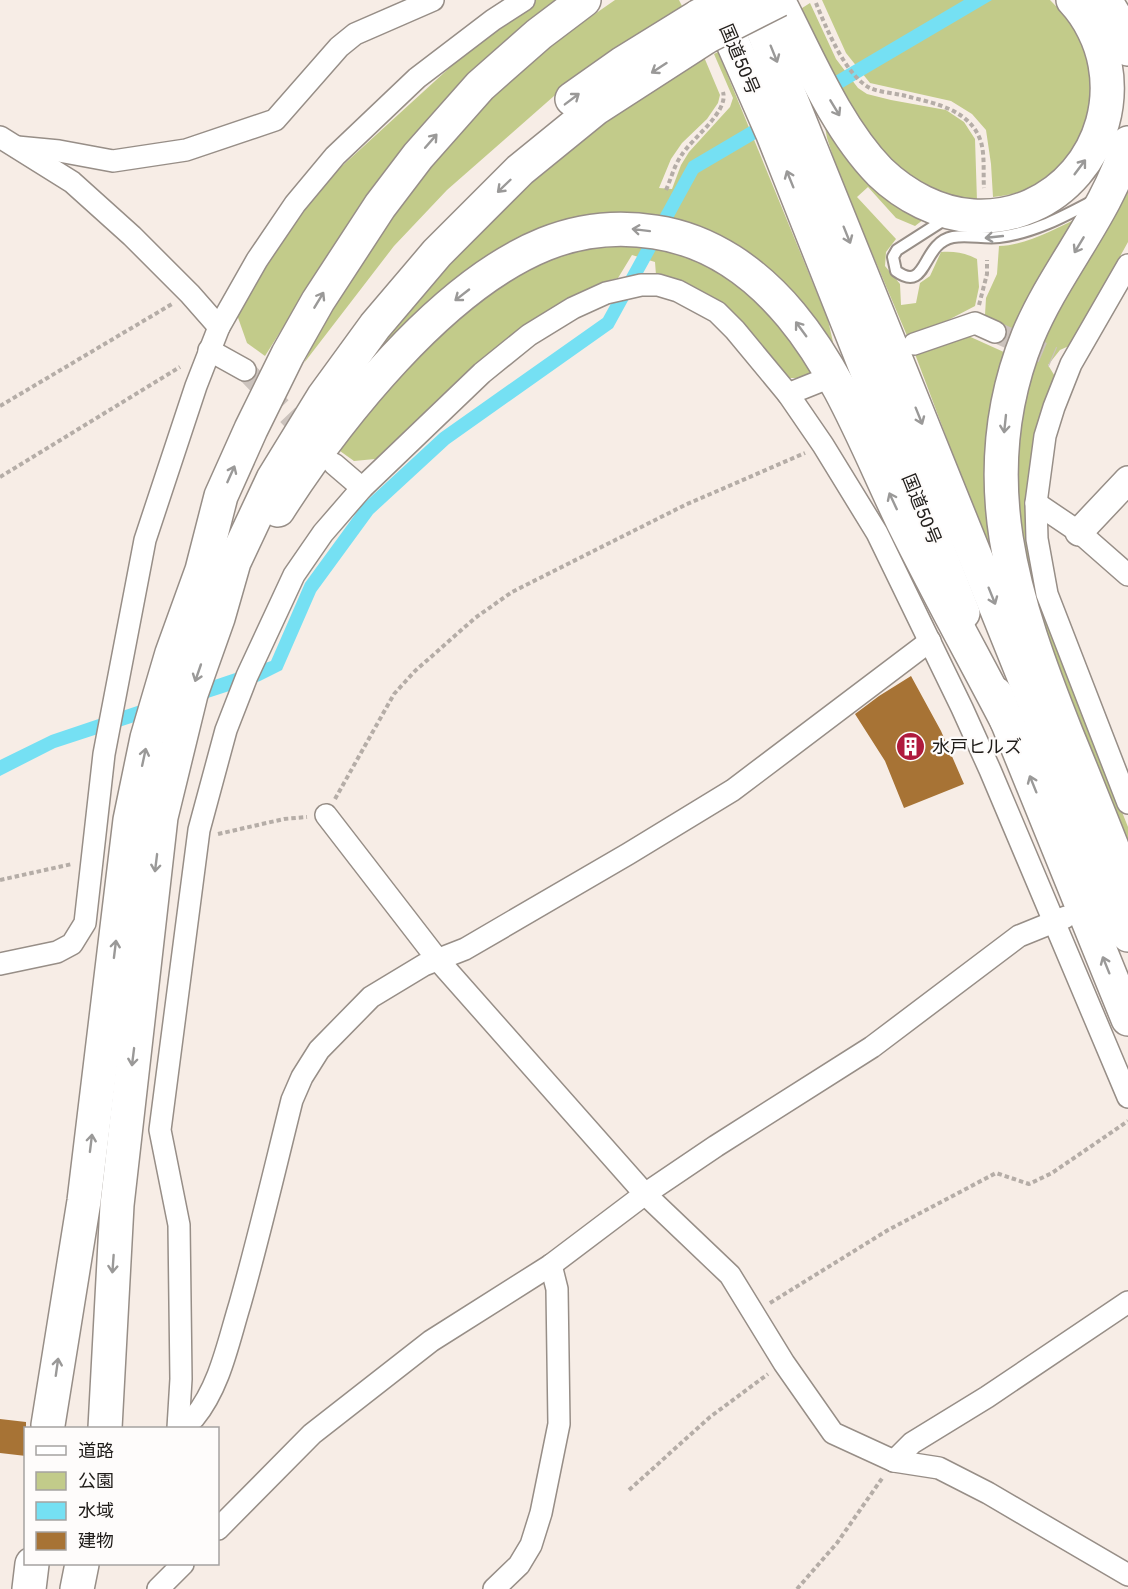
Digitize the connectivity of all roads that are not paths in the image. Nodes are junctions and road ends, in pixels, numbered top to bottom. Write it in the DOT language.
graph roads {
  1 [pos="433,0"];
  2 [pos="524,0"];
  3 [pos="584,0"];
  4 [pos="728,0"];
  5 [pos="751,0"];
  6 [pos="779,0"];
  7 [pos="1073,0"];
  8 [pos="1105,0"];
  9 [pos="707,18"];
  10 [pos="1128,49"];
  11 [pos="8,142"];
  12 [pos="1128,144"];
  13 [pos="1107,194"];
  14 [pos="953,214"];
  15 [pos="1128,265"];
  16 [pos="219,327"];
  17 [pos="995,332"];
  18 [pos="914,344"];
  19 [pos="209,350"];
  20 [pos="245,370"];
  21 [pos="818,382"];
  22 [pos="788,394"];
  23 [pos="334,464"];
  24 [pos="1128,480"];
  25 [pos="362,488"];
  26 [pos="1036,503"];
  27 [pos="1079,532"];
  28 [pos="202,570"];
  29 [pos="1128,575"];
  30 [pos="218,618"];
  31 [pos="930,641"];
  32 [pos="1007,721"];
  33 [pos="1128,803"];
  34 [pos="326,815"];
  35 [pos="1128,887"];
  36 [pos="1083,910"];
  37 [pos="1054,923"];
  38 [pos="1128,935"];
  39 [pos="438,960"];
  40 [pos="0,964"];
  41 [pos="1128,1019"];
  42 [pos="1128,1097"];
  43 [pos="645,1194"];
  44 [pos="551,1265"];
  45 [pos="1128,1302"];
  46 [pos="178,1424"];
  47 [pos="48,1425"];
  48 [pos="105,1427"];
  49 [pos="894,1461"];
  50 [pos="219,1528"];
  51 [pos="32,1565"];
  52 [pos="82,1565"];
  53 [pos="160,1565"];
  54 [pos="181,1565"];
  55 [pos="1128,1575"];
  56 [pos="29,1589"];
  57 [pos="77,1589"];
  58 [pos="157,1589"];
  59 [pos="494,1589"];
  1 -- 11 [label="street"];
  2 -- 16 [label="street"];
  28 -- 3 [label="highway, one-way"];
  4 -- 9 [label="highway, bridge"];
  5 -- 38 [label="highway, 国道50号, one-way"];
  6 -- 9 [label="highway, bridge"];
  6 -- 14 [label="highway, one-way"];
  14 -- 7 [label="highway, one-way"];
  8 -- 10 [label="highway"];
  28 -- 9 [label="highway, one-way"];
  9 -- 30 [label="highway, one-way"];
  32 -- 9 [label="highway, 国道50号, one-way"];
  11 -- 16 [label="street"];
  12 -- 13 [label="highway"];
  13 -- 14 [label="lane, one-way"];
  13 -- 35 [label="highway, one-way"];
  15 -- 26 [label="street"];
  16 -- 19 [label="street"];
  17 -- 18 [label="street"];
  19 -- 20 [label="street"];
  19 -- 40 [label="street"];
  21 -- 22 [label="street"];
  22 -- 25 [label="street"];
  22 -- 31 [label="street"];
  23 -- 25 [label="street"];
  24 -- 27 [label="street"];
  25 -- 46 [label="street"];
  26 -- 27 [label="street"];
  26 -- 33 [label="street"];
  27 -- 29 [label="street"];
  47 -- 28 [label="highway, one-way"];
  32 -- 30 [label="highway, one-way"];
  30 -- 48 [label="highway, one-way"];
  31 -- 37 [label="street"];
  31 -- 39 [label="street"];
  36 -- 32 [label="highway, 国道50号, one-way"];
  34 -- 39 [label="street"];
  36 -- 37 [label="street"];
  41 -- 36 [label="highway, 国道50号, one-way"];
  37 -- 42 [label="street"];
  37 -- 43 [label="street"];
  39 -- 43 [label="street"];
  39 -- 46 [label="street"];
  43 -- 44 [label="street"];
  43 -- 49 [label="street"];
  44 -- 50 [label="street"];
  44 -- 59 [label="street"];
  45 -- 49 [label="street"];
  49 -- 55 [label="street"];
  51 -- 56 [label="highway"];
  52 -- 57 [label="highway"];
  53 -- 58 [label="street"];
  54 -- 58 [label="street"];
}
